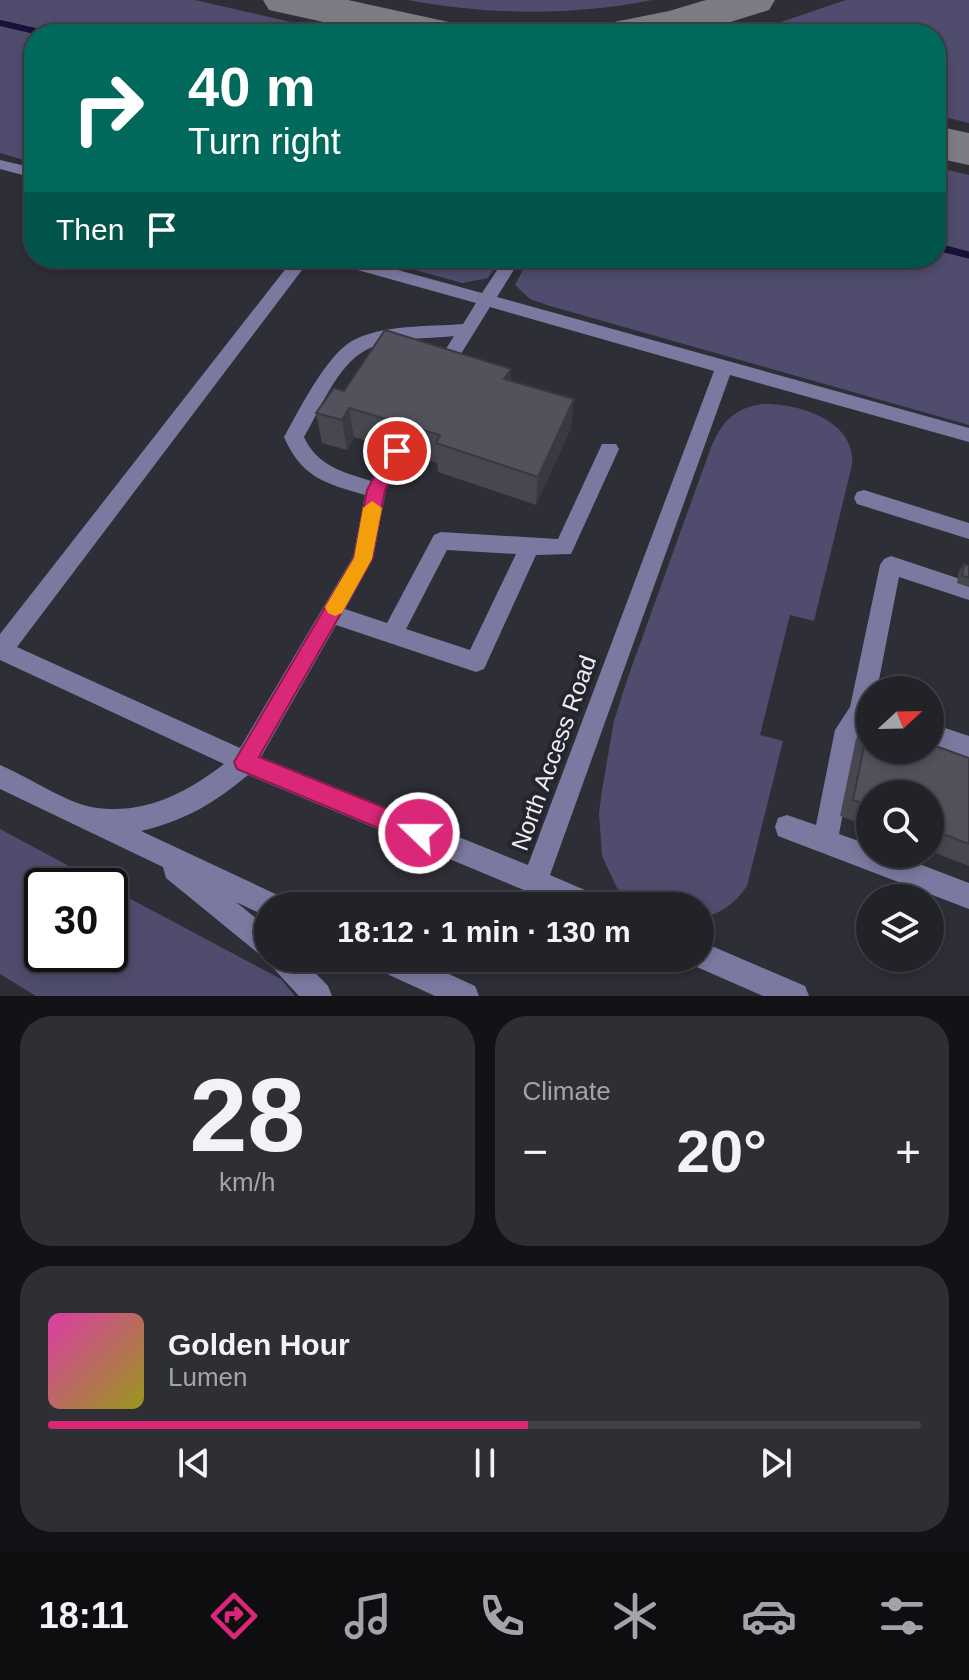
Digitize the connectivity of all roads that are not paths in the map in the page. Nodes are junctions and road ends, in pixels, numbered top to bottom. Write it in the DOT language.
graph roads {
  1 [pos="0,164"];
  2 [pos="24,170"];
  3 [pos="295,268"];
  4 [pos="371,268"];
  5 [pos="507,268"];
  6 [pos="488,300"];
  7 [pos="469,329"];
  8 [pos="724,367"];
  9 [pos="438,375"];
  10 [pos="969,435"];
  11 [pos="609,449"];
  12 [pos="397,451"];
  13 [pos="376,490"];
  14 [pos="864,498"];
  15 [pos="969,531"];
  16 [pos="530,546"];
  17 [pos="969,591"];
  18 [pos="331,614"];
  19 [pos="392,634"];
  20 [pos="0,649"];
  21 [pos="872,676"];
  22 [pos="856,721"];
  23 [pos="944,739"];
  24 [pos="969,747"];
  25 [pos="245,762"];
  26 [pos="0,777"];
  27 [pos="88,819"];
  28 [pos="787,827"];
  29 [pos="825,841"];
  30 [pos="147,847"];
  31 [pos="535,881"];
  32 [pos="560,892"];
  33 [pos="969,896"];
  34 [pos="254,897"];
  35 [pos="254,934"];
  36 [pos="714,960"];
  37 [pos="296,972"];
  38 [pos="414,972"];
  39 [pos="318,996"];
  40 [pos="465,996"];
  41 [pos="795,996"];
  1 -- 2 [label="street"];
  3 -- 20 [label="street, North Access Road"];
  4 -- 6 [label="street"];
  5 -- 6 [label="street"];
  6 -- 7 [label="street"];
  6 -- 8 [label="street"];
  7 -- 9 [label="street"];
  7 -- 13 [label="street"];
  8 -- 10 [label="street"];
  8 -- 31 [label="street, North Access Road"];
  11 -- 16 [label="street"];
  12 -- 13 [label="street"];
  13 -- 18 [label="street"];
  14 -- 15 [label="street"];
  16 -- 19 [label="street"];
  16 -- 19 [label="street"];
  17 -- 21 [label="street"];
  18 -- 19 [label="street"];
  18 -- 25 [label="street"];
  20 -- 25 [label="street, North Access Road"];
  22 -- 29 [label="street"];
  23 -- 24 [label="street"];
  25 -- 27 [label="street"];
  25 -- 31 [label="street, North Access Road"];
  26 -- 27 [label="street"];
  27 -- 30 [label="street"];
  28 -- 29 [label="street"];
  29 -- 33 [label="street"];
  30 -- 34 [label="street"];
  30 -- 35 [label="street"];
  31 -- 32 [label="street"];
  36 -- 41 [label="street"];
  37 -- 39 [label="street"];
  38 -- 40 [label="street"];
}
